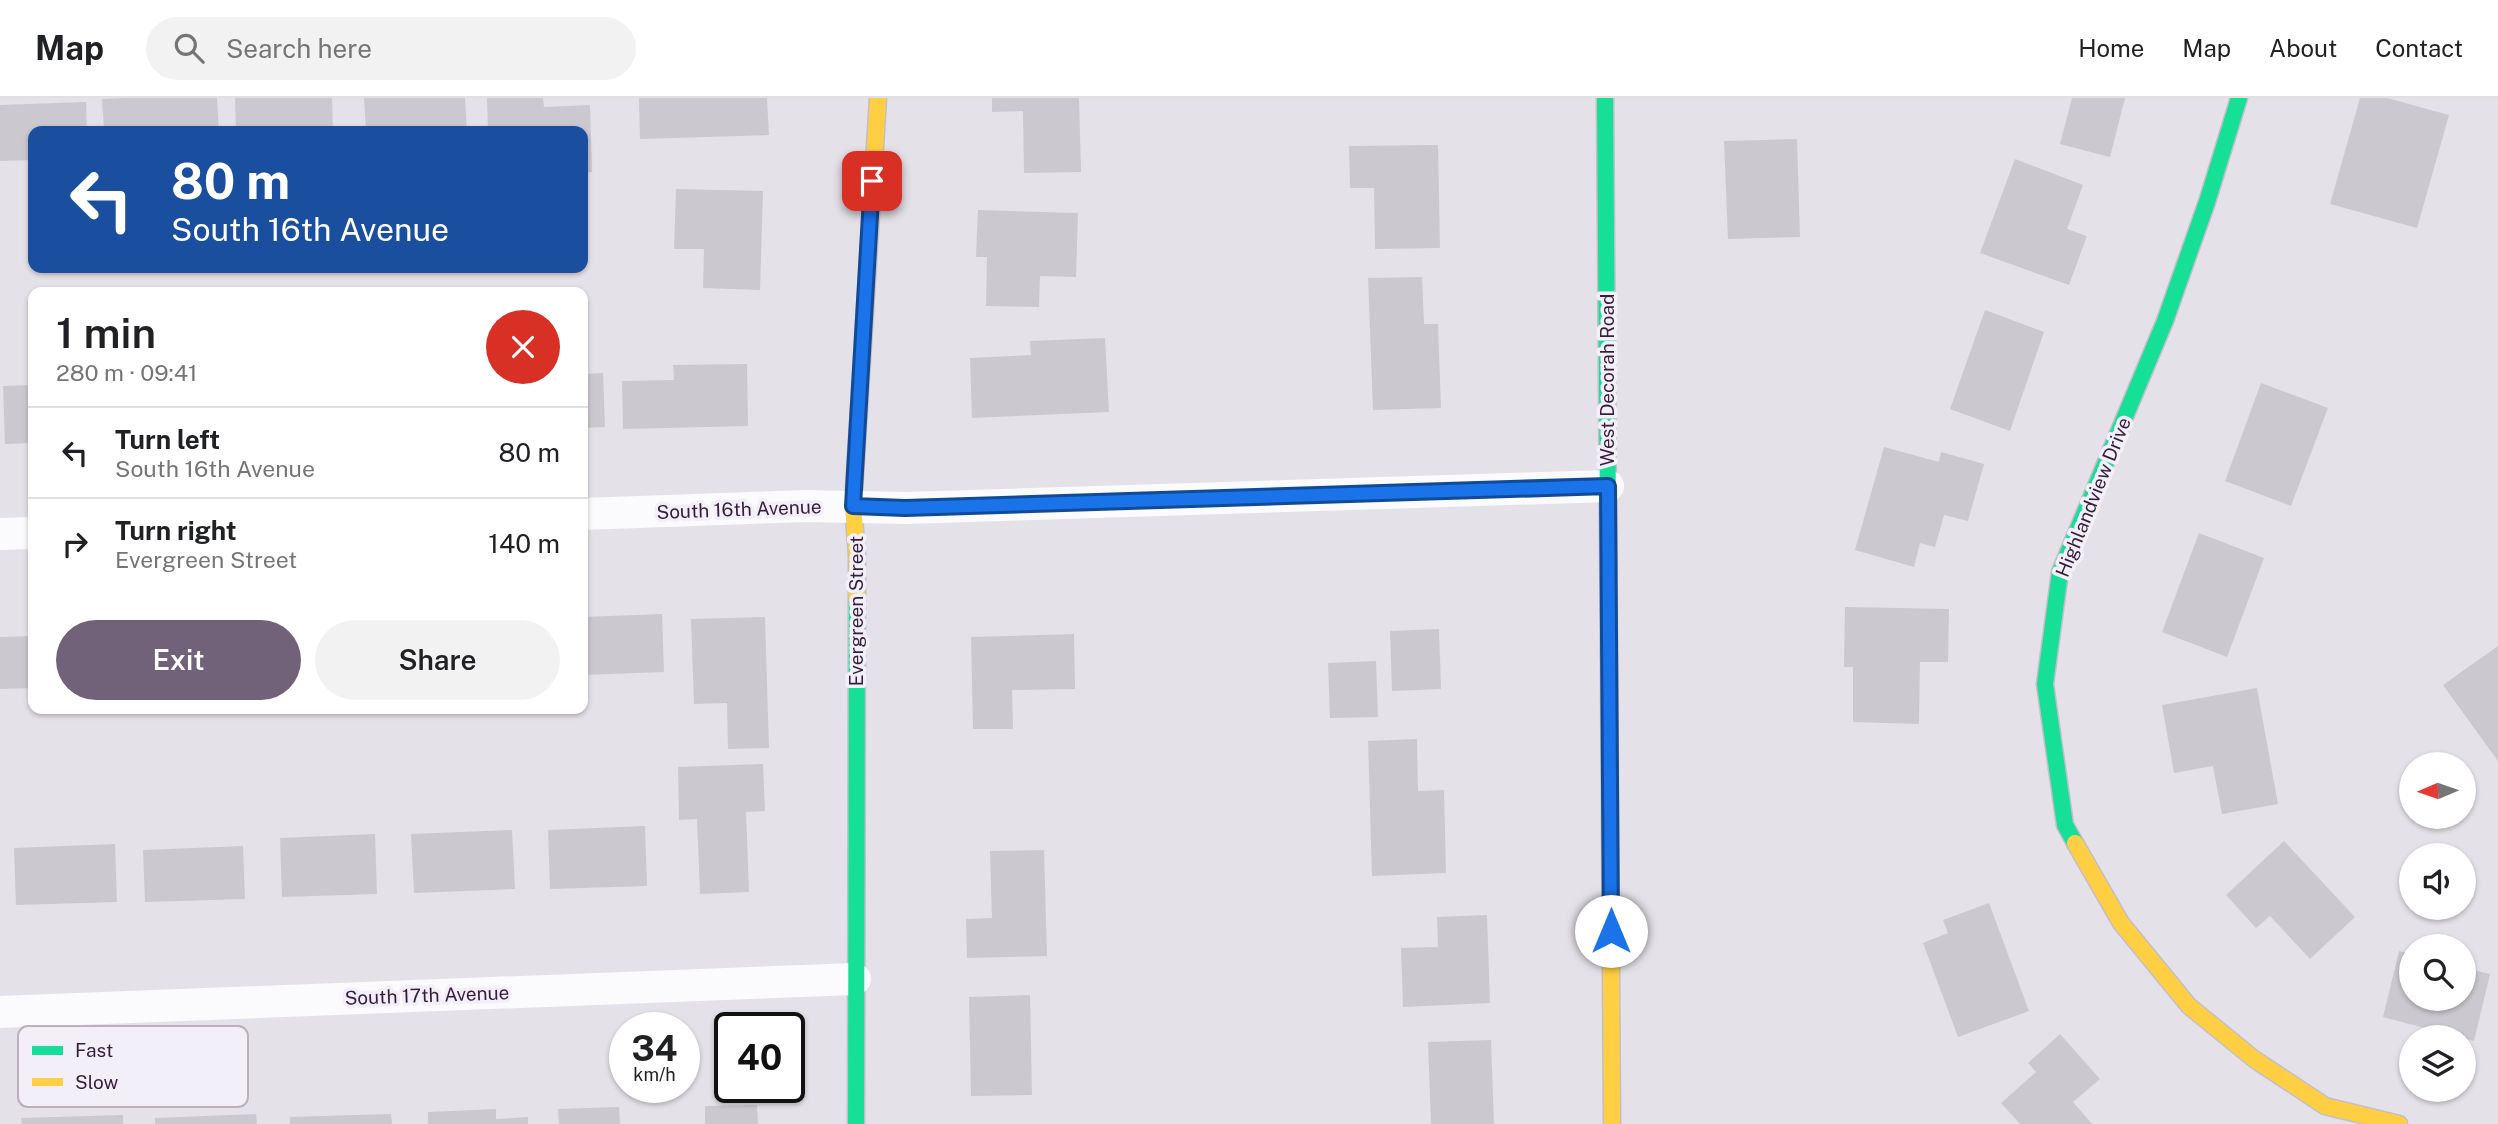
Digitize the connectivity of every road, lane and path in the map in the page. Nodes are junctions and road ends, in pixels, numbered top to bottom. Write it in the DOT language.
graph roads {
  1 [pos="878,98"];
  2 [pos="1605,98"];
  3 [pos="2239,98"];
  4 [pos="1608,486"];
  5 [pos="853,506"];
  6 [pos="588,514"];
  7 [pos="28,533"];
  8 [pos="0,534"];
  9 [pos="855,979"];
  10 [pos="0,1012"];
  11 [pos="856,1124"];
  12 [pos="1612,1124"];
  13 [pos="2399,1124"];
  1 -- 5 [label="street, Evergreen Street"];
  2 -- 4 [label="street, West Decorah Road"];
  3 -- 13 [label="street, Highlandview Drive"];
  4 -- 5 [label="street, South 16th Avenue"];
  4 -- 12 [label="street, West Decorah Road"];
  5 -- 6 [label="street, South 16th Avenue"];
  5 -- 9 [label="street, Evergreen Street"];
  7 -- 8 [label="street"];
  9 -- 10 [label="street, South 17th Avenue"];
  9 -- 11 [label="street, Evergreen Street"];
}
